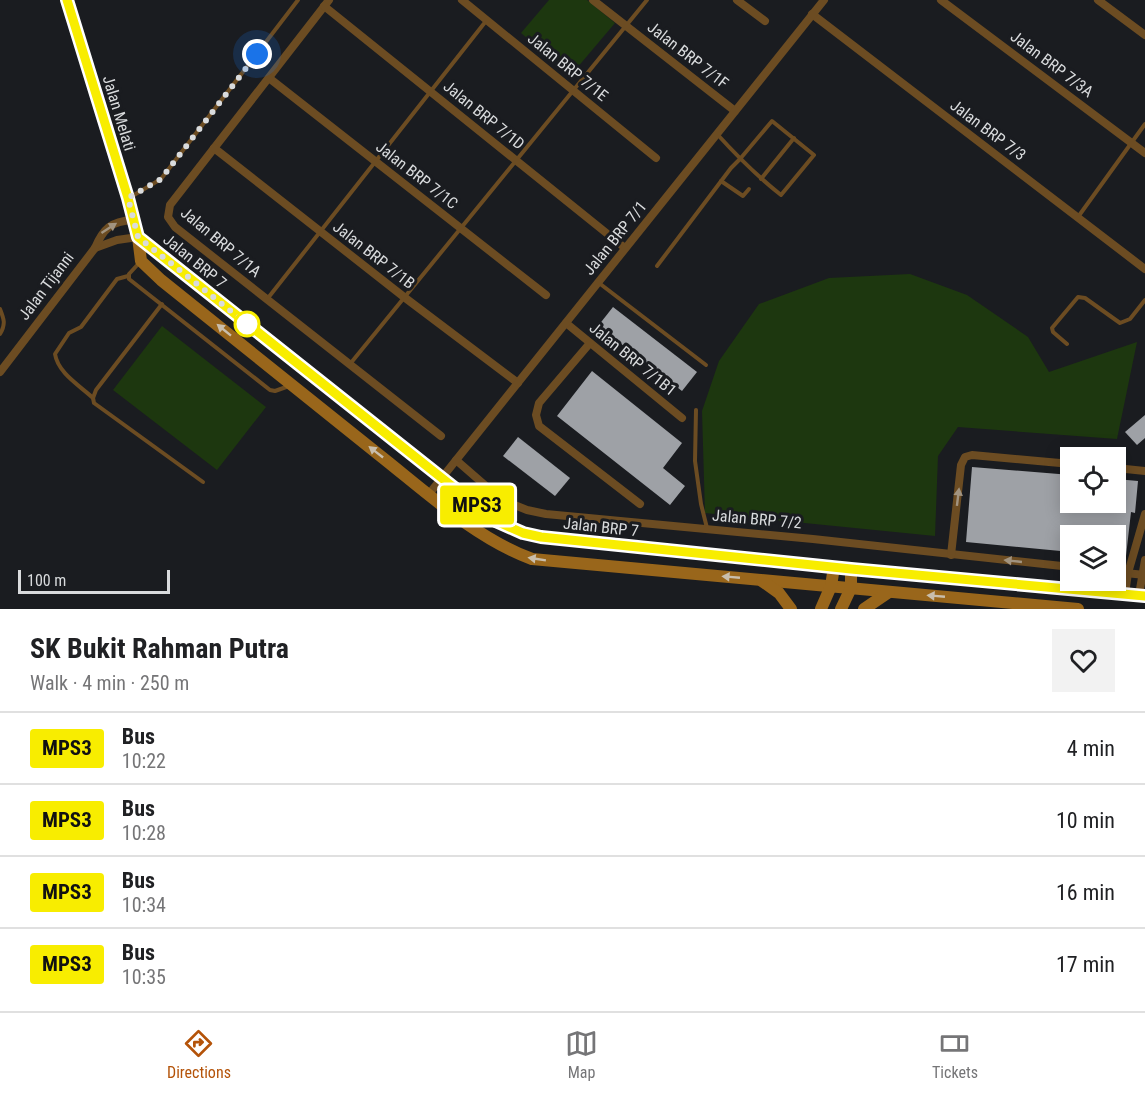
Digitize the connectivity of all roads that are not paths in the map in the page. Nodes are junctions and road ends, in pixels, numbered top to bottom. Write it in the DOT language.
graph roads {
  1 [pos="298,0"];
  2 [pos="462,0"];
  3 [pos="593,0"];
  4 [pos="647,0"];
  5 [pos="737,0"];
  6 [pos="824,0"];
  7 [pos="940,0"];
  8 [pos="1098,0"];
  9 [pos="69,1"];
  10 [pos="327,3"];
  11 [pos="812,14"];
  12 [pos="487,20"];
  13 [pos="765,21"];
  14 [pos="626,26"];
  15 [pos="1145,35"];
  16 [pos="269,78"];
  17 [pos="431,91"];
  18 [pos="573,91"];
  19 [pos="735,111"];
  20 [pos="1145,124"];
  21 [pos="717,134"];
  22 [pos="794,138"];
  23 [pos="1132,142"];
  24 [pos="214,148"];
  25 [pos="1145,153"];
  26 [pos="656,158"];
  27 [pos="740,159"];
  28 [pos="516,160"];
  29 [pos="375,161"];
  30 [pos="761,179"];
  31 [pos="721,181"];
  32 [pos="749,189"];
  33 [pos="128,198"];
  34 [pos="1078,217"];
  35 [pos="133,220"];
  36 [pos="461,228"];
  37 [pos="320,231"];
  38 [pos="138,237"];
  39 [pos="95,248"];
  40 [pos="625,248"];
  41 [pos="141,261"];
  42 [pos="657,266"];
  43 [pos="1145,269"];
  44 [pos="128,276"];
  45 [pos="598,282"];
  46 [pos="546,295"];
  47 [pos="404,297"];
  48 [pos="266,299"];
  49 [pos="1145,300"];
  50 [pos="162,304"];
  51 [pos="0,309"];
  52 [pos="566,323"];
  53 [pos="0,334"];
  54 [pos="590,343"];
  55 [pos="1067,344"];
  56 [pos="350,364"];
  57 [pos="706,365"];
  58 [pos="0,372"];
  59 [pos="518,383"];
  60 [pos="292,385"];
  61 [pos="93,398"];
  62 [pos="696,410"];
  63 [pos="682,417"];
  64 [pos="441,436"];
  65 [pos="456,460"];
  66 [pos="1060,463"];
  67 [pos="1126,469"];
  68 [pos="1145,471"];
  69 [pos="443,478"];
  70 [pos="203,482"];
  71 [pos="429,494"];
  72 [pos="640,504"];
  73 [pos="1145,514"];
  74 [pos="707,529"];
  75 [pos="951,555"];
  76 [pos="1145,560"];
  77 [pos="1060,566"];
  78 [pos="834,567"];
  79 [pos="851,569"];
  80 [pos="1128,573"];
  81 [pos="1143,575"];
  82 [pos="759,580"];
  83 [pos="831,586"];
  84 [pos="851,588"];
  85 [pos="889,592"];
  86 [pos="1125,594"];
  87 [pos="1142,596"];
  88 [pos="790,609"];
  89 [pos="821,609"];
  90 [pos="841,609"];
  91 [pos="864,609"];
  92 [pos="1078,609"];
  1 -- 33 [label="lane"];
  2 -- 12 [label="street, Jalan BRP 7/1E"];
  3 -- 14 [label="street, Jalan BRP 7/1F"];
  4 -- 14 [label="lane"];
  5 -- 13 [label="street"];
  6 -- 11 [label="street, Jalan BRP 7/1"];
  7 -- 23 [label="street, Jalan BRP 7/3A"];
  8 -- 15 [label="street"];
  9 -- 33 [label="main road, Jalan Melati"];
  10 -- 16 [label="street, Jalan BRP 7/1A"];
  10 -- 17 [label="street, Jalan BRP 7/1D"];
  11 -- 19 [label="street, Jalan BRP 7/1"];
  11 -- 34 [label="street, Jalan BRP 7/3"];
  12 -- 17 [label="lane"];
  12 -- 18 [label="street, Jalan BRP 7/1E"];
  14 -- 18 [label="lane"];
  14 -- 19 [label="street, Jalan BRP 7/1F"];
  16 -- 24 [label="street, Jalan BRP 7/1A"];
  16 -- 29 [label="street, Jalan BRP 7/1C"];
  17 -- 28 [label="street, Jalan BRP 7/1D"];
  17 -- 29 [label="lane"];
  18 -- 26 [label="street, Jalan BRP 7/1E"];
  18 -- 28 [label="lane"];
  19 -- 21 [label="street, Jalan BRP 7/1"];
  20 -- 23 [label="lane"];
  21 -- 27 [label="lane"];
  21 -- 40 [label="street, Jalan BRP 7/1"];
  22 -- 27 [label="lane"];
  22 -- 30 [label="lane"];
  22 -- 30 [label="lane"];
  23 -- 25 [label="street, Jalan BRP 7/3A"];
  23 -- 34 [label="lane"];
  24 -- 37 [label="street, Jalan BRP 7/1B"];
  24 -- 48 [label="street, Jalan BRP 7/1A"];
  27 -- 30 [label="lane"];
  27 -- 31 [label="lane"];
  28 -- 36 [label="lane"];
  28 -- 40 [label="street, Jalan BRP 7/1D"];
  29 -- 36 [label="street, Jalan BRP 7/1C"];
  29 -- 37 [label="lane"];
  31 -- 32 [label="lane"];
  31 -- 42 [label="lane"];
  33 -- 35 [label="main road, Jalan Melati"];
  34 -- 43 [label="street, Jalan BRP 7/3"];
  35 -- 38 [label="main road, Jalan Melati"];
  39 -- 35 [label="street, Jalan Tijanni, one-way"];
  36 -- 46 [label="street, Jalan BRP 7/1C"];
  36 -- 47 [label="lane"];
  37 -- 47 [label="street, Jalan BRP 7/1B"];
  37 -- 48 [label="lane"];
  38 -- 39 [label="street, Jalan Tijanni"];
  38 -- 41 [label="main road, Jalan BRP 7"];
  38 -- 69 [label="main road, Jalan BRP 7"];
  39 -- 58 [label="street, Jalan Tijanni"];
  40 -- 45 [label="street, Jalan BRP 7/1"];
  41 -- 44 [label="lane"];
  60 -- 41 [label="main road, one-way"];
  44 -- 50 [label="lane"];
  44 -- 61 [label="lane"];
  45 -- 52 [label="street, Jalan BRP 7/1"];
  45 -- 57 [label="lane"];
  47 -- 56 [label="lane"];
  47 -- 59 [label="street, Jalan BRP 7/1B"];
  48 -- 56 [label="street, Jalan BRP 7/1A"];
  49 -- 55 [label="lane"];
  50 -- 60 [label="lane"];
  50 -- 61 [label="lane"];
  51 -- 53 [label="lane"];
  52 -- 54 [label="street, Jalan BRP 7/1B1"];
  52 -- 59 [label="street, Jalan BRP 7/1"];
  54 -- 63 [label="street, Jalan BRP 7/1B1"];
  54 -- 72 [label="street"];
  56 -- 64 [label="street, Jalan BRP 7/1A"];
  59 -- 65 [label="street, Jalan BRP 7/1"];
  71 -- 60 [label="main road, one-way"];
  61 -- 70 [label="lane"];
  62 -- 74 [label="lane"];
  65 -- 69 [label="street, Jalan BRP 7/1"];
  65 -- 74 [label="street, Jalan BRP 7/2"];
  75 -- 66 [label="street, one-way"];
  67 -- 68 [label="street"];
  69 -- 71 [label="street, Jalan BRP 7/1"];
  69 -- 78 [label="main road, Jalan BRP 7"];
  82 -- 71 [label="main road, one-way"];
  73 -- 80 [label="street"];
  74 -- 75 [label="street, Jalan BRP 7/2"];
  77 -- 75 [label="street, Jalan BRP 7/2, one-way"];
  76 -- 81 [label="street"];
  78 -- 79 [label="main road, Jalan BRP 7"];
  78 -- 83 [label="main road"];
  79 -- 84 [label="main road"];
  79 -- 86 [label="main road, Jalan BRP 7"];
  80 -- 81 [label="street"];
  80 -- 86 [label="street"];
  81 -- 87 [label="street"];
  82 -- 83 [label="main road"];
  82 -- 88 [label="main road"];
  83 -- 84 [label="main road"];
  83 -- 89 [label="main road"];
  84 -- 85 [label="main road"];
  84 -- 90 [label="main road"];
  85 -- 91 [label="main road"];
  92 -- 85 [label="main road, one-way"];
  86 -- 87 [label="main road, Jalan BRP 7"];
}
